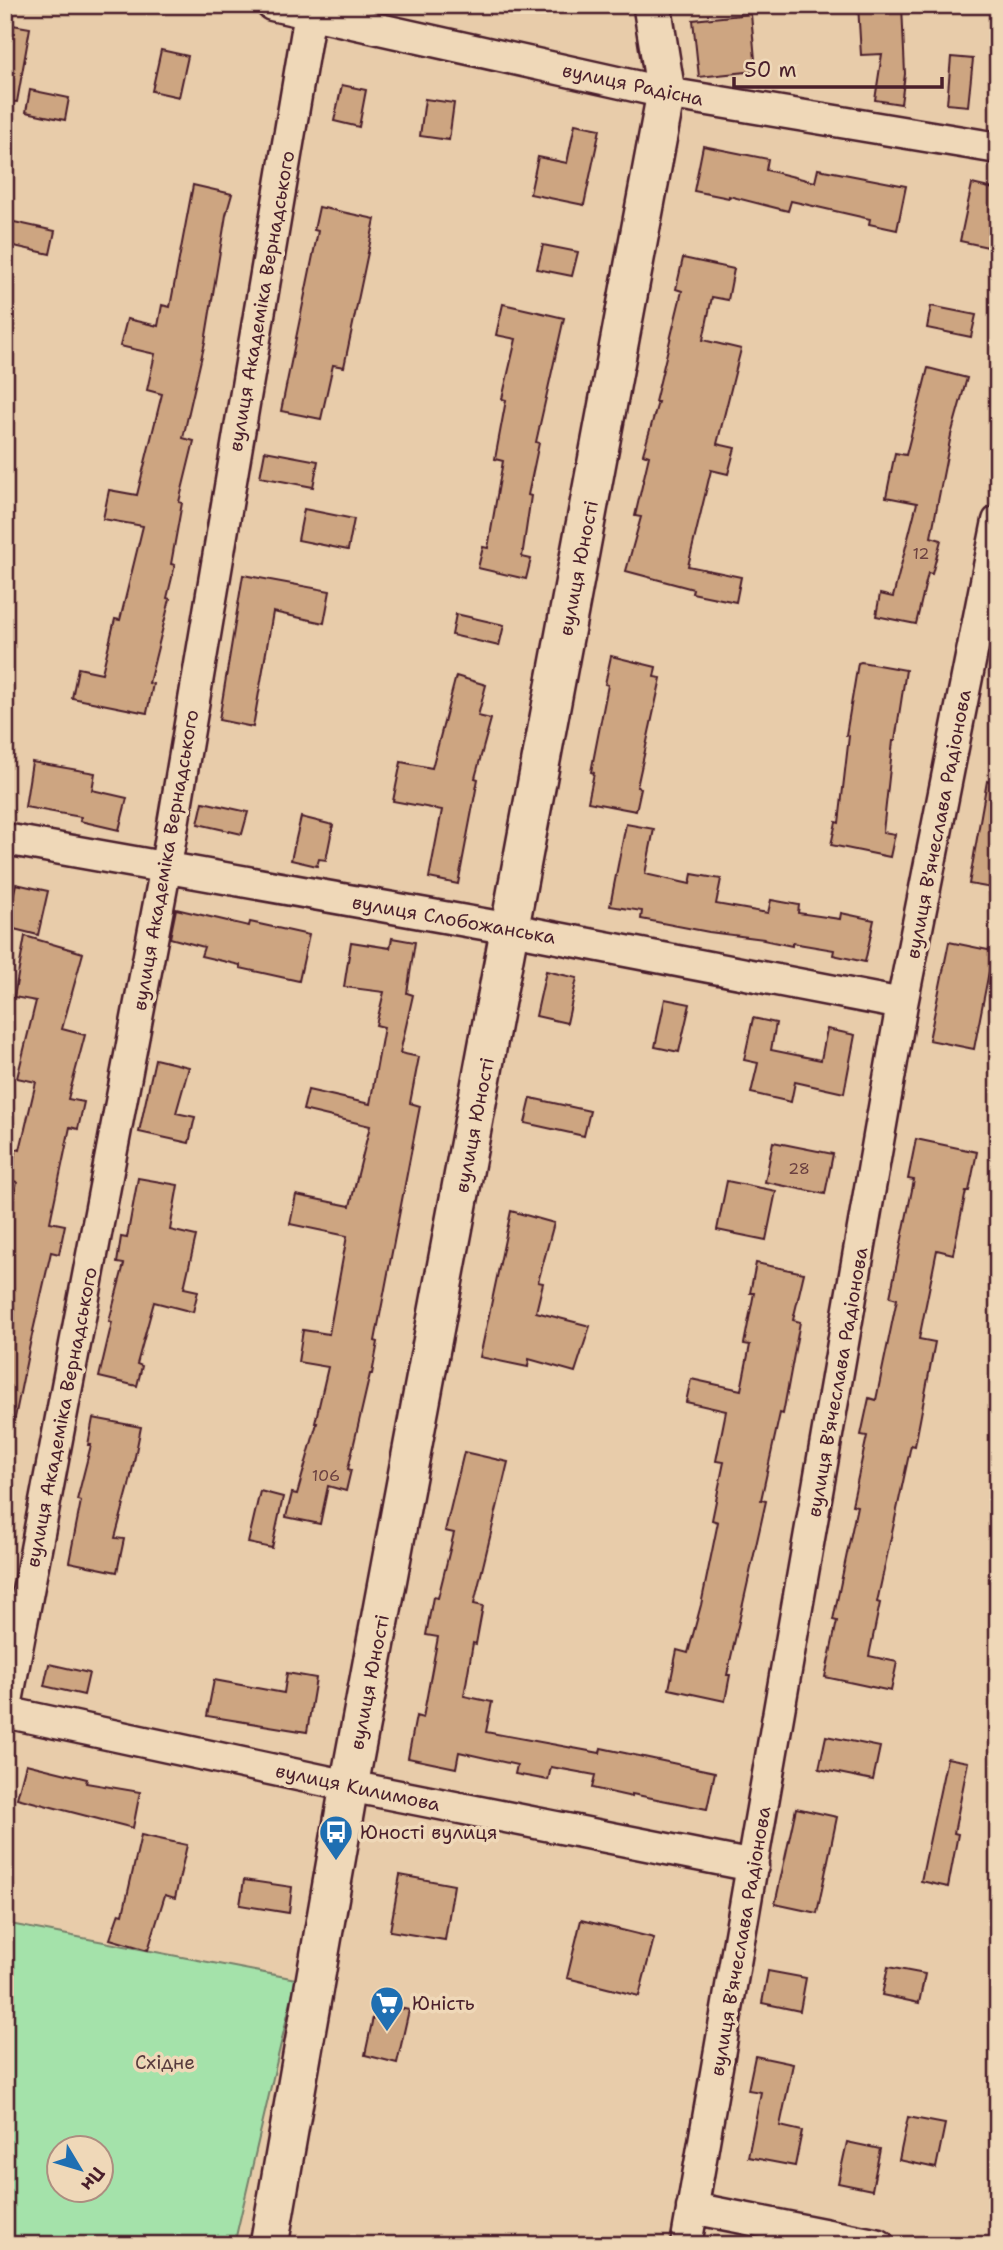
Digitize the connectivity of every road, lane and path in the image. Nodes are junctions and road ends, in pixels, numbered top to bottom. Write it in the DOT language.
graph roads {
  1 [pos="272,5"];
  2 [pos="652,5"];
  3 [pos="309,9"];
  4 [pos="666,93"];
  5 [pos="998,148"];
  6 [pos="998,521"];
  7 [pos="5,839"];
  8 [pos="166,866"];
  9 [pos="511,929"];
  10 [pos="902,1004"];
  11 [pos="5,1712"];
  12 [pos="349,1786"];
  13 [pos="753,1866"];
  14 [pos="692,2208"];
  15 [pos="269,2245"];
  16 [pos="686,2245"];
  17 [pos="879,2245"];
  1 -- 3 [label="street, вулиця Радісна"];
  2 -- 4 [label="street, вулиця Юності"];
  3 -- 4 [label="street, вулиця Радісна"];
  3 -- 8 [label="street, вулиця Академіка Вернадського"];
  4 -- 5 [label="street, вулиця Радісна"];
  4 -- 9 [label="street, вулиця Юності"];
  6 -- 10 [label="street, вулиця В'ячеслава Радіонова"];
  7 -- 8 [label="street, вулиця Слобожанська"];
  8 -- 9 [label="street, вулиця Слобожанська"];
  8 -- 11 [label="street, вулиця Академіка Вернадського"];
  9 -- 10 [label="street, вулиця Слобожанська"];
  9 -- 12 [label="street, вулиця Юності"];
  10 -- 13 [label="street, вулиця В'ячеслава Радіонова"];
  11 -- 12 [label="street, вулиця Килимова"];
  12 -- 13 [label="street, вулиця Килимова"];
  12 -- 15 [label="street, вулиця Юності"];
  13 -- 14 [label="street, вулиця В'ячеслава Радіонова"];
  14 -- 16 [label="street, вулиця В'ячеслава Радіонова"];
  14 -- 17 [label="street"];
}
